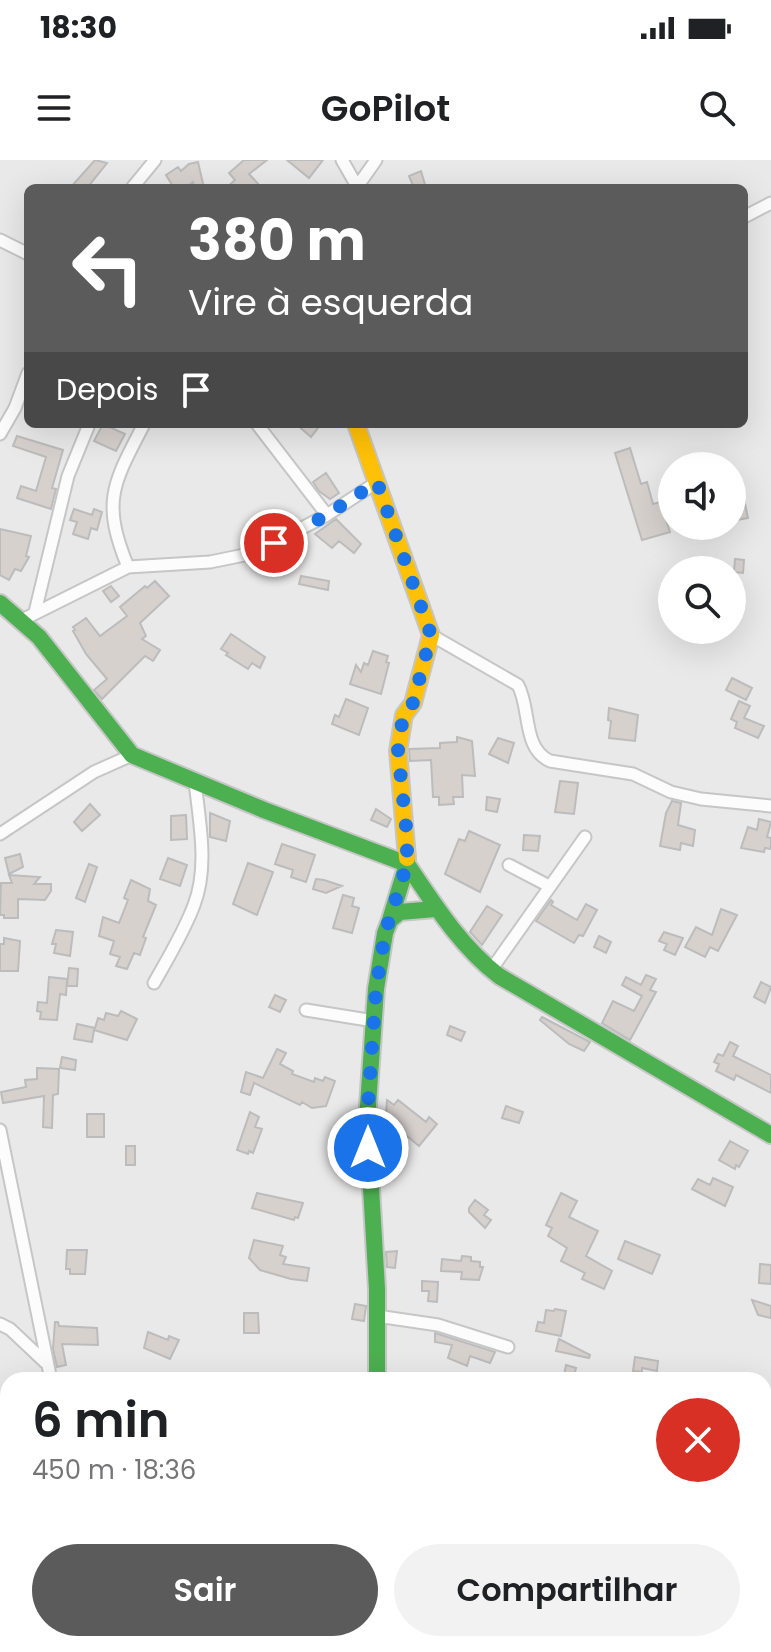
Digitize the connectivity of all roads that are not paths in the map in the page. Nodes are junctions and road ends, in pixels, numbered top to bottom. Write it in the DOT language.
graph roads {
  1 [pos="155,160"];
  2 [pos="342,160"];
  3 [pos="376,160"];
  4 [pos="135,184"];
  5 [pos="355,184"];
  6 [pos="360,184"];
  7 [pos="771,203"];
  8 [pos="748,215"];
  9 [pos="0,240"];
  10 [pos="24,252"];
  11 [pos="24,384"];
  12 [pos="88,428"];
  13 [pos="142,428"];
  14 [pos="260,428"];
  15 [pos="357,428"];
  16 [pos="0,434"];
  17 [pos="377,482"];
  18 [pos="327,515"];
  19 [pos="128,567"];
  20 [pos="0,603"];
  21 [pos="28,616"];
  22 [pos="431,635"];
  23 [pos="132,755"];
  24 [pos="195,781"];
  25 [pos="771,806"];
  26 [pos="0,834"];
  27 [pos="585,837"];
  28 [pos="407,864"];
  29 [pos="509,865"];
  30 [pos="549,886"];
  31 [pos="435,909"];
  32 [pos="390,920"];
  33 [pos="491,970"];
  34 [pos="154,983"];
  35 [pos="306,1010"];
  36 [pos="374,1021"];
  37 [pos="0,1130"];
  38 [pos="771,1135"];
  39 [pos="377,1316"];
  40 [pos="0,1324"];
  41 [pos="508,1347"];
  42 [pos="46,1362"];
  43 [pos="49,1372"];
  44 [pos="377,1372"];
  1 -- 4 [label="street"];
  2 -- 5 [label="street"];
  3 -- 6 [label="street"];
  7 -- 8 [label="street"];
  9 -- 10 [label="street"];
  11 -- 16 [label="street"];
  12 -- 21 [label="street"];
  13 -- 19 [label="street"];
  14 -- 18 [label="street"];
  15 -- 17 [label="street"];
  17 -- 18 [label="street"];
  17 -- 22 [label="street"];
  18 -- 19 [label="street"];
  19 -- 21 [label="street"];
  20 -- 21 [label="street"];
  21 -- 23 [label="street"];
  22 -- 25 [label="street"];
  22 -- 28 [label="street"];
  23 -- 24 [label="street"];
  23 -- 26 [label="street"];
  24 -- 28 [label="street"];
  24 -- 34 [label="street"];
  27 -- 30 [label="street"];
  28 -- 31 [label="street"];
  28 -- 32 [label="street"];
  29 -- 30 [label="street"];
  30 -- 33 [label="street"];
  31 -- 32 [label="street"];
  31 -- 33 [label="street"];
  32 -- 36 [label="street"];
  33 -- 38 [label="street"];
  35 -- 36 [label="street"];
  36 -- 39 [label="street"];
  37 -- 42 [label="street"];
  39 -- 41 [label="street"];
  39 -- 44 [label="street"];
  40 -- 42 [label="street"];
  42 -- 43 [label="street"];
}
